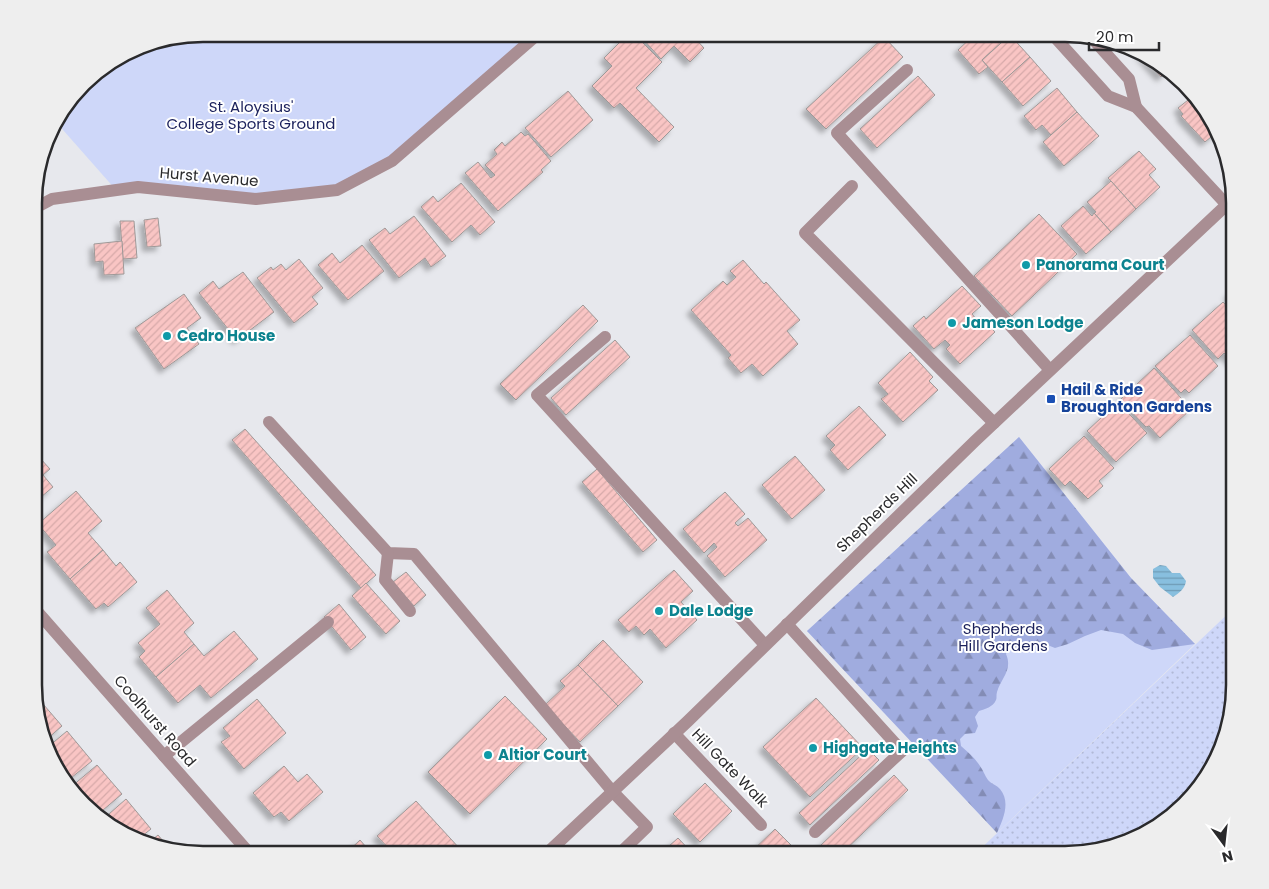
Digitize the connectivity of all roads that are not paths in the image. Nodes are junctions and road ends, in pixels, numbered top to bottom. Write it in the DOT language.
graph roads {
  1 [pos="528,42"];
  2 [pos="1060,43"];
  3 [pos="1100,47"];
  4 [pos="907,70"];
  5 [pos="1136,107"];
  6 [pos="852,186"];
  7 [pos="1226,197"];
  8 [pos="42,204"];
  9 [pos="1226,205"];
  10 [pos="605,337"];
  11 [pos="1050,370"];
  12 [pos="269,422"];
  13 [pos="994,423"];
  14 [pos="388,553"];
  15 [pos="410,611"];
  16 [pos="43,618"];
  17 [pos="328,622"];
  18 [pos="787,624"];
  19 [pos="765,645"];
  20 [pos="674,733"];
  21 [pos="164,756"];
  22 [pos="612,791"];
  23 [pos="762,825"];
  24 [pos="815,832"];
  25 [pos="243,846"];
  26 [pos="557,846"];
  27 [pos="627,846"];
  1 -- 8 [label="street, Hurst Avenue"];
  2 -- 5 [label="street"];
  3 -- 5 [label="street"];
  4 -- 11 [label="street"];
  5 -- 7 [label="street"];
  6 -- 13 [label="street"];
  9 -- 11 [label="street, Shepherds Hill"];
  10 -- 19 [label="street"];
  11 -- 13 [label="street, Shepherds Hill"];
  12 -- 14 [label="street"];
  13 -- 18 [label="street, Shepherds Hill"];
  14 -- 15 [label="street"];
  14 -- 22 [label="street"];
  16 -- 21 [label="street, Coolhurst Road"];
  17 -- 21 [label="street"];
  18 -- 19 [label="street, Shepherds Hill"];
  18 -- 24 [label="street"];
  19 -- 20 [label="street, Shepherds Hill"];
  20 -- 22 [label="street, Shepherds Hill"];
  20 -- 23 [label="street, Hill Gate Walk"];
  21 -- 25 [label="street, Coolhurst Road"];
  22 -- 26 [label="street, Shepherds Hill"];
  22 -- 27 [label="street"];
}
